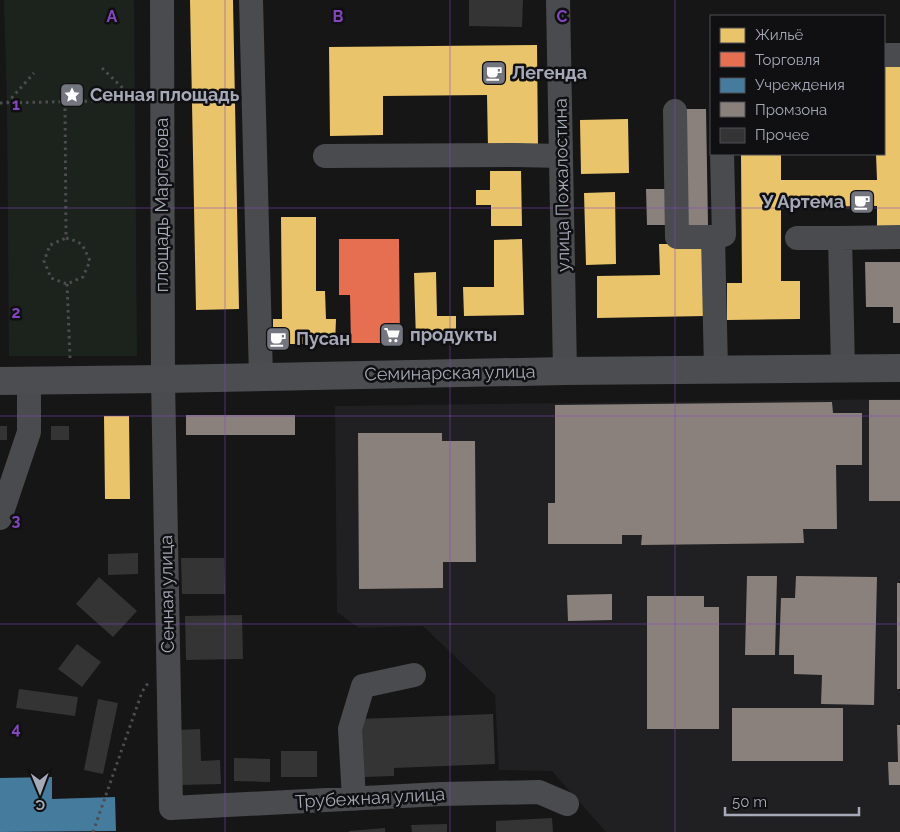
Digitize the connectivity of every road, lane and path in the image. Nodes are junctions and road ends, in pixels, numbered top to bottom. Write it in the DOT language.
graph roads {
  1 [pos="162,0"];
  2 [pos="251,0"];
  3 [pos="558,0"];
  4 [pos="900,55"];
  5 [pos="885,56"];
  6 [pos="102,68"];
  7 [pos="34,73"];
  8 [pos="135,100"];
  9 [pos="162,100"];
  10 [pos="65,102"];
  11 [pos="0,103"];
  12 [pos="7,103"];
  13 [pos="674,111"];
  14 [pos="722,155"];
  15 [pos="325,156"];
  16 [pos="561,156"];
  17 [pos="714,237"];
  18 [pos="900,237"];
  19 [pos="66,238"];
  20 [pos="797,238"];
  21 [pos="840,238"];
  22 [pos="67,284"];
  23 [pos="843,368"];
  24 [pos="900,368"];
  25 [pos="716,369"];
  26 [pos="565,371"];
  27 [pos="260,377"];
  28 [pos="163,379"];
  29 [pos="0,381"];
  30 [pos="29,381"];
  31 [pos="70,381"];
  32 [pos="0,518"];
  33 [pos="414,675"];
  34 [pos="151,677"];
  35 [pos="354,799"];
  36 [pos="567,804"];
  37 [pos="171,808"];
  38 [pos="93,832"];
  1 -- 9 [label="street, площадь Маргелова"];
  2 -- 27 [label="street"];
  3 -- 16 [label="street, улица Пожалостина"];
  4 -- 5 [label="street"];
  6 -- 8 [label="path"];
  7 -- 12 [label="path"];
  8 -- 9 [label="path"];
  8 -- 10 [label="path"];
  9 -- 28 [label="street, площадь Маргелова"];
  10 -- 12 [label="path"];
  10 -- 19 [label="path"];
  11 -- 12 [label="path"];
  13 -- 17 [label="street"];
  14 -- 17 [label="street"];
  15 -- 16 [label="street"];
  16 -- 26 [label="street, улица Пожалостина"];
  17 -- 25 [label="street"];
  18 -- 21 [label="street"];
  19 -- 22 [label="path"];
  19 -- 22 [label="path"];
  20 -- 21 [label="street"];
  21 -- 23 [label="street"];
  22 -- 31 [label="path"];
  23 -- 24 [label="main road, Семинарская улица"];
  23 -- 25 [label="main road, Семинарская улица"];
  25 -- 26 [label="main road, Семинарская улица"];
  26 -- 27 [label="main road, Семинарская улица"];
  27 -- 28 [label="main road, Семинарская улица"];
  28 -- 31 [label="main road, Семинарская улица"];
  28 -- 37 [label="street, Сенная улица"];
  29 -- 30 [label="main road, Семинарская улица"];
  30 -- 31 [label="main road, Семинарская улица"];
  30 -- 32 [label="street"];
  33 -- 35 [label="street"];
  34 -- 38 [label="path"];
  35 -- 36 [label="street, Трубежная улица"];
  35 -- 37 [label="street, Трубежная улица"];
}
